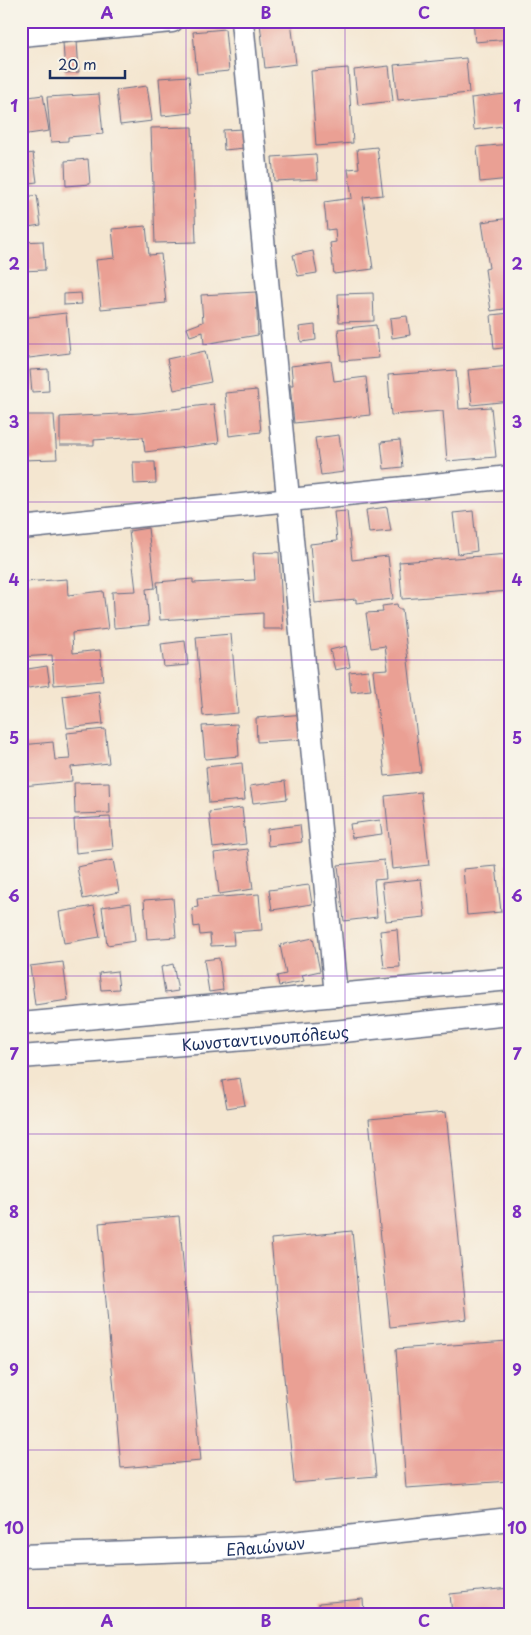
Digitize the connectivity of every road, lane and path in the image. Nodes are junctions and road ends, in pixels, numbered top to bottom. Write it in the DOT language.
graph roads {
  1 [pos="172,21"];
  2 [pos="242,21"];
  3 [pos="21,35"];
  4 [pos="510,477"];
  5 [pos="288,500"];
  6 [pos="21,528"];
  7 [pos="510,979"];
  8 [pos="336,995"];
  9 [pos="510,1014"];
  10 [pos="21,1024"];
  11 [pos="21,1057"];
  12 [pos="510,1519"];
  13 [pos="21,1556"];
  1 -- 3 [label="street"];
  2 -- 5 [label="street"];
  4 -- 5 [label="street"];
  5 -- 6 [label="street"];
  5 -- 8 [label="street"];
  7 -- 8 [label="street"];
  8 -- 10 [label="street"];
  9 -- 11 [label="street, Κωνσταντινουπόλεως"];
  12 -- 13 [label="street, Ελαιώνων"];
}
